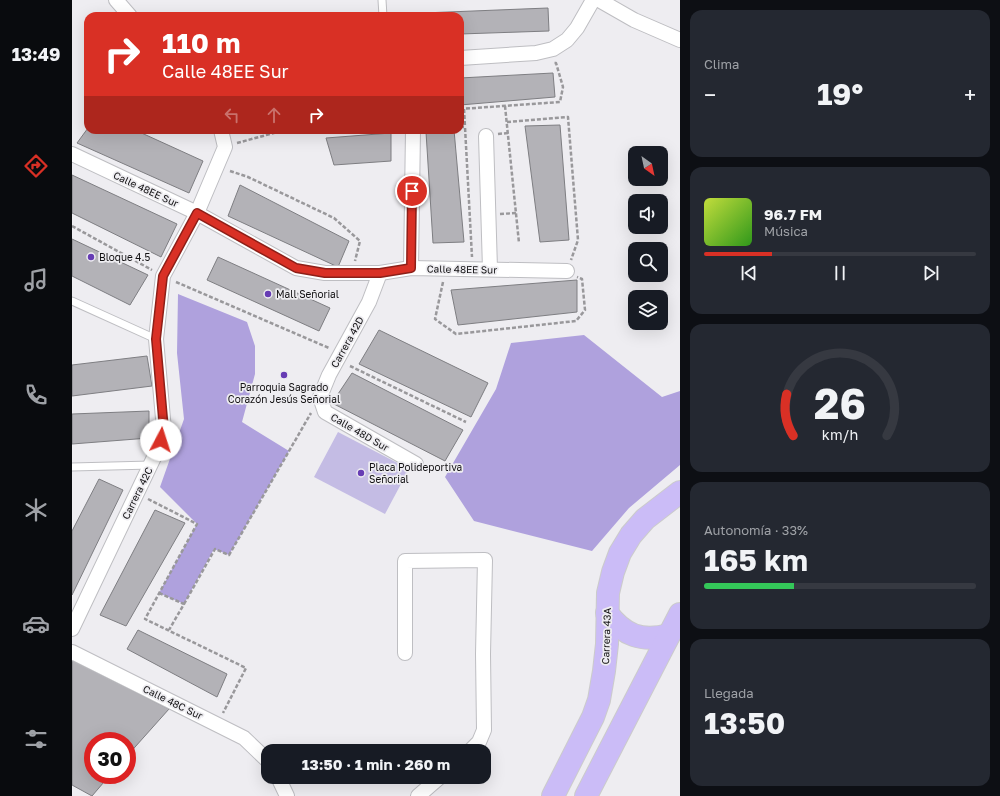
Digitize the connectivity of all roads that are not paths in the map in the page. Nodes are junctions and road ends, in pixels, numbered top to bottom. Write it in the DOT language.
graph roads {
  1 [pos="116,0"];
  2 [pos="382,0"];
  3 [pos="593,0"];
  4 [pos="599,0"];
  5 [pos="126,12"];
  6 [pos="383,12"];
  7 [pos="680,40"];
  8 [pos="464,58"];
  9 [pos="222,134"];
  10 [pos="413,134"];
  11 [pos="486,136"];
  12 [pos="72,154"];
  13 [pos="197,213"];
  14 [pos="411,268"];
  15 [pos="490,269"];
  16 [pos="567,271"];
  17 [pos="380,273"];
  18 [pos="72,301"];
  19 [pos="156,339"];
  20 [pos="325,412"];
  21 [pos="416,464"];
  22 [pos="151,465"];
  23 [pos="72,467"];
  24 [pos="680,492"];
  25 [pos="670,510"];
  26 [pos="607,613"];
  27 [pos="680,614"];
  28 [pos="72,629"];
  29 [pos="669,635"];
  30 [pos="72,652"];
  31 [pos="405,653"];
  32 [pos="477,744"];
  33 [pos="261,754"];
  34 [pos="281,784"];
  35 [pos="432,784"];
  36 [pos="287,796"];
  37 [pos="418,796"];
  38 [pos="553,796"];
  39 [pos="586,796"];
  1 -- 5 [label="street"];
  2 -- 6 [label="lane"];
  3 -- 8 [label="street"];
  4 -- 7 [label="street"];
  9 -- 13 [label="street, Carrera 42C"];
  10 -- 14 [label="street"];
  11 -- 15 [label="street"];
  12 -- 13 [label="street, Calle 48EE Sur"];
  13 -- 17 [label="street, Calle 48EE Sur"];
  13 -- 19 [label="street, Carrera 42C"];
  14 -- 15 [label="street, Calle 48EE Sur"];
  14 -- 17 [label="street, Calle 48EE Sur"];
  15 -- 16 [label="street, Calle 48EE Sur"];
  17 -- 20 [label="street, Carrera 42D"];
  18 -- 19 [label="lane"];
  19 -- 22 [label="street, Carrera 42C"];
  20 -- 21 [label="street, Calle 48D Sur"];
  22 -- 23 [label="lane"];
  22 -- 28 [label="street, Carrera 42C"];
  24 -- 25 [label="main road, Carrera 43A"];
  25 -- 26 [label="main road, Carrera 43A"];
  26 -- 29 [label="main road"];
  26 -- 38 [label="main road, Carrera 43A"];
  27 -- 29 [label="main road"];
  29 -- 39 [label="main road"];
  30 -- 33 [label="street, Calle 48C Sur"];
  31 -- 32 [label="street"];
  34 -- 36 [label="street"];
  35 -- 37 [label="street"];
}
